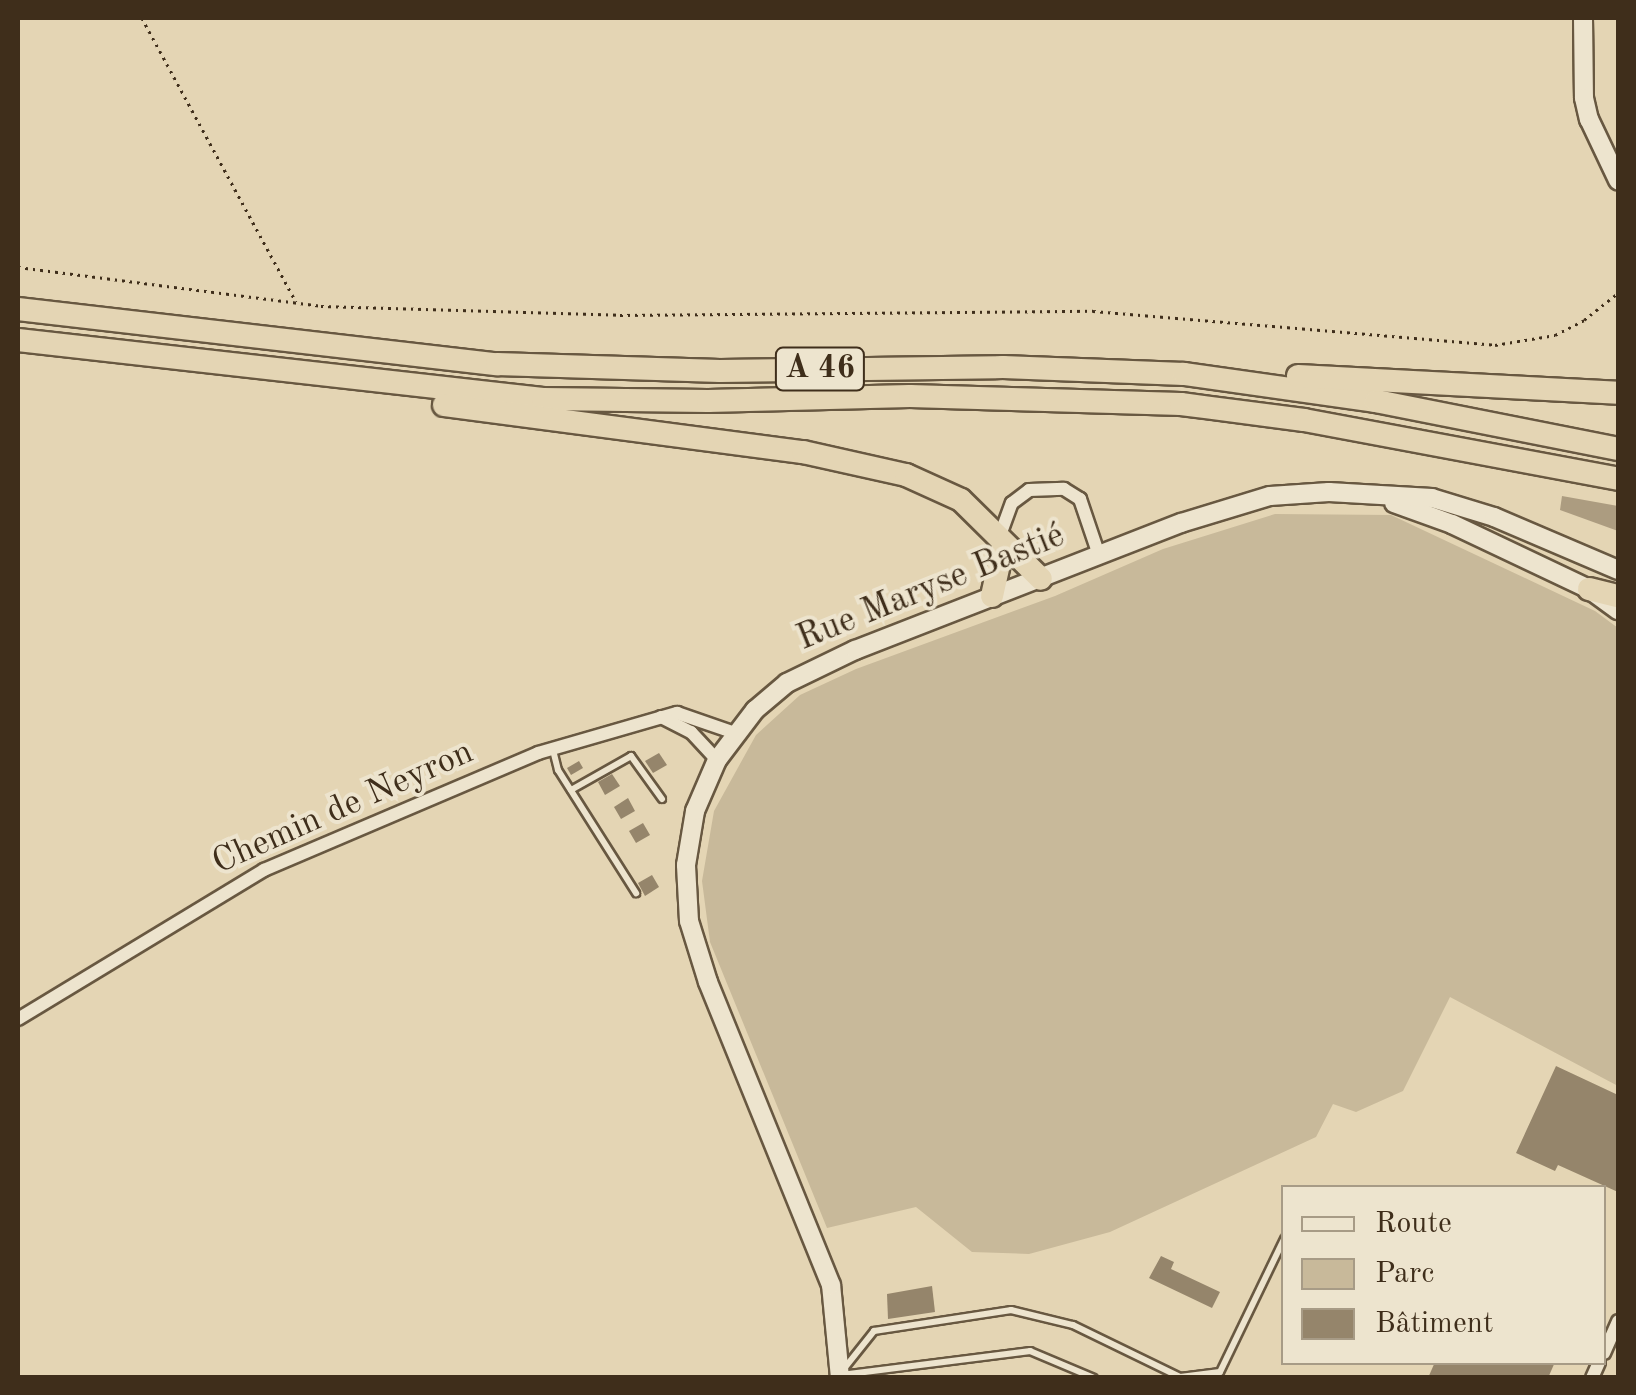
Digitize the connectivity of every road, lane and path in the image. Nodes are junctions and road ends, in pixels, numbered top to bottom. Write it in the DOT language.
graph roads {
  1 [pos="142,18"];
  2 [pos="1583,18"];
  3 [pos="1618,180"];
  4 [pos="18,267"];
  5 [pos="1618,293"];
  6 [pos="297,304"];
  7 [pos="18,309"];
  8 [pos="18,340"];
  9 [pos="1184,374"];
  10 [pos="326,376"];
  11 [pos="1618,393"];
  12 [pos="1618,449"];
  13 [pos="1618,478"];
  14 [pos="1366,494"];
  15 [pos="1001,543"];
  16 [pos="1099,554"];
  17 [pos="1618,570"];
  18 [pos="1041,579"];
  19 [pos="1589,589"];
  20 [pos="992,596"];
  21 [pos="1618,596"];
  22 [pos="1618,610"];
  23 [pos="658,716"];
  24 [pos="735,733"];
  25 [pos="553,748"];
  26 [pos="717,760"];
  27 [pos="571,790"];
  28 [pos="662,799"];
  29 [pos="636,892"];
  30 [pos="18,1018"];
  31 [pos="1281,1245"];
  32 [pos="1618,1321"];
  33 [pos="1606,1348"];
  34 [pos="840,1376"];
  35 [pos="1094,1378"];
  1 -- 6 [label="path"];
  2 -- 3 [label="main road"];
  4 -- 6 [label="path"];
  5 -- 6 [label="path"];
  7 -- 9 [label="highway, A 46"];
  8 -- 10 [label="highway, A 46"];
  9 -- 11 [label="highway"];
  9 -- 12 [label="highway, A 46"];
  10 -- 13 [label="highway, A 46"];
  10 -- 15 [label="highway"];
  14 -- 16 [label="main road, Rue Maryse Bastié"];
  14 -- 17 [label="main road, Rue Maryse Bastié"];
  14 -- 19 [label="main road, Rue Maryse Bastié"];
  15 -- 16 [label="street"];
  15 -- 18 [label="highway"];
  15 -- 20 [label="highway"];
  16 -- 18 [label="main road, Rue Maryse Bastié"];
  18 -- 20 [label="main road, Rue Maryse Bastié"];
  19 -- 21 [label="highway"];
  19 -- 22 [label="main road, Rue Maryse Bastié"];
  20 -- 24 [label="main road, Rue Maryse Bastié"];
  23 -- 24 [label="street, Chemin de Neyron"];
  23 -- 25 [label="street, Chemin de Neyron"];
  23 -- 26 [label="street"];
  24 -- 26 [label="main road, Rue Maryse Bastié"];
  25 -- 27 [label="lane"];
  25 -- 30 [label="street, Chemin de Neyron"];
  26 -- 34 [label="main road, Rue Maryse Bastié"];
  27 -- 28 [label="lane"];
  27 -- 29 [label="lane"];
  31 -- 34 [label="lane"];
  32 -- 33 [label="street"];
  34 -- 35 [label="lane"];
}
